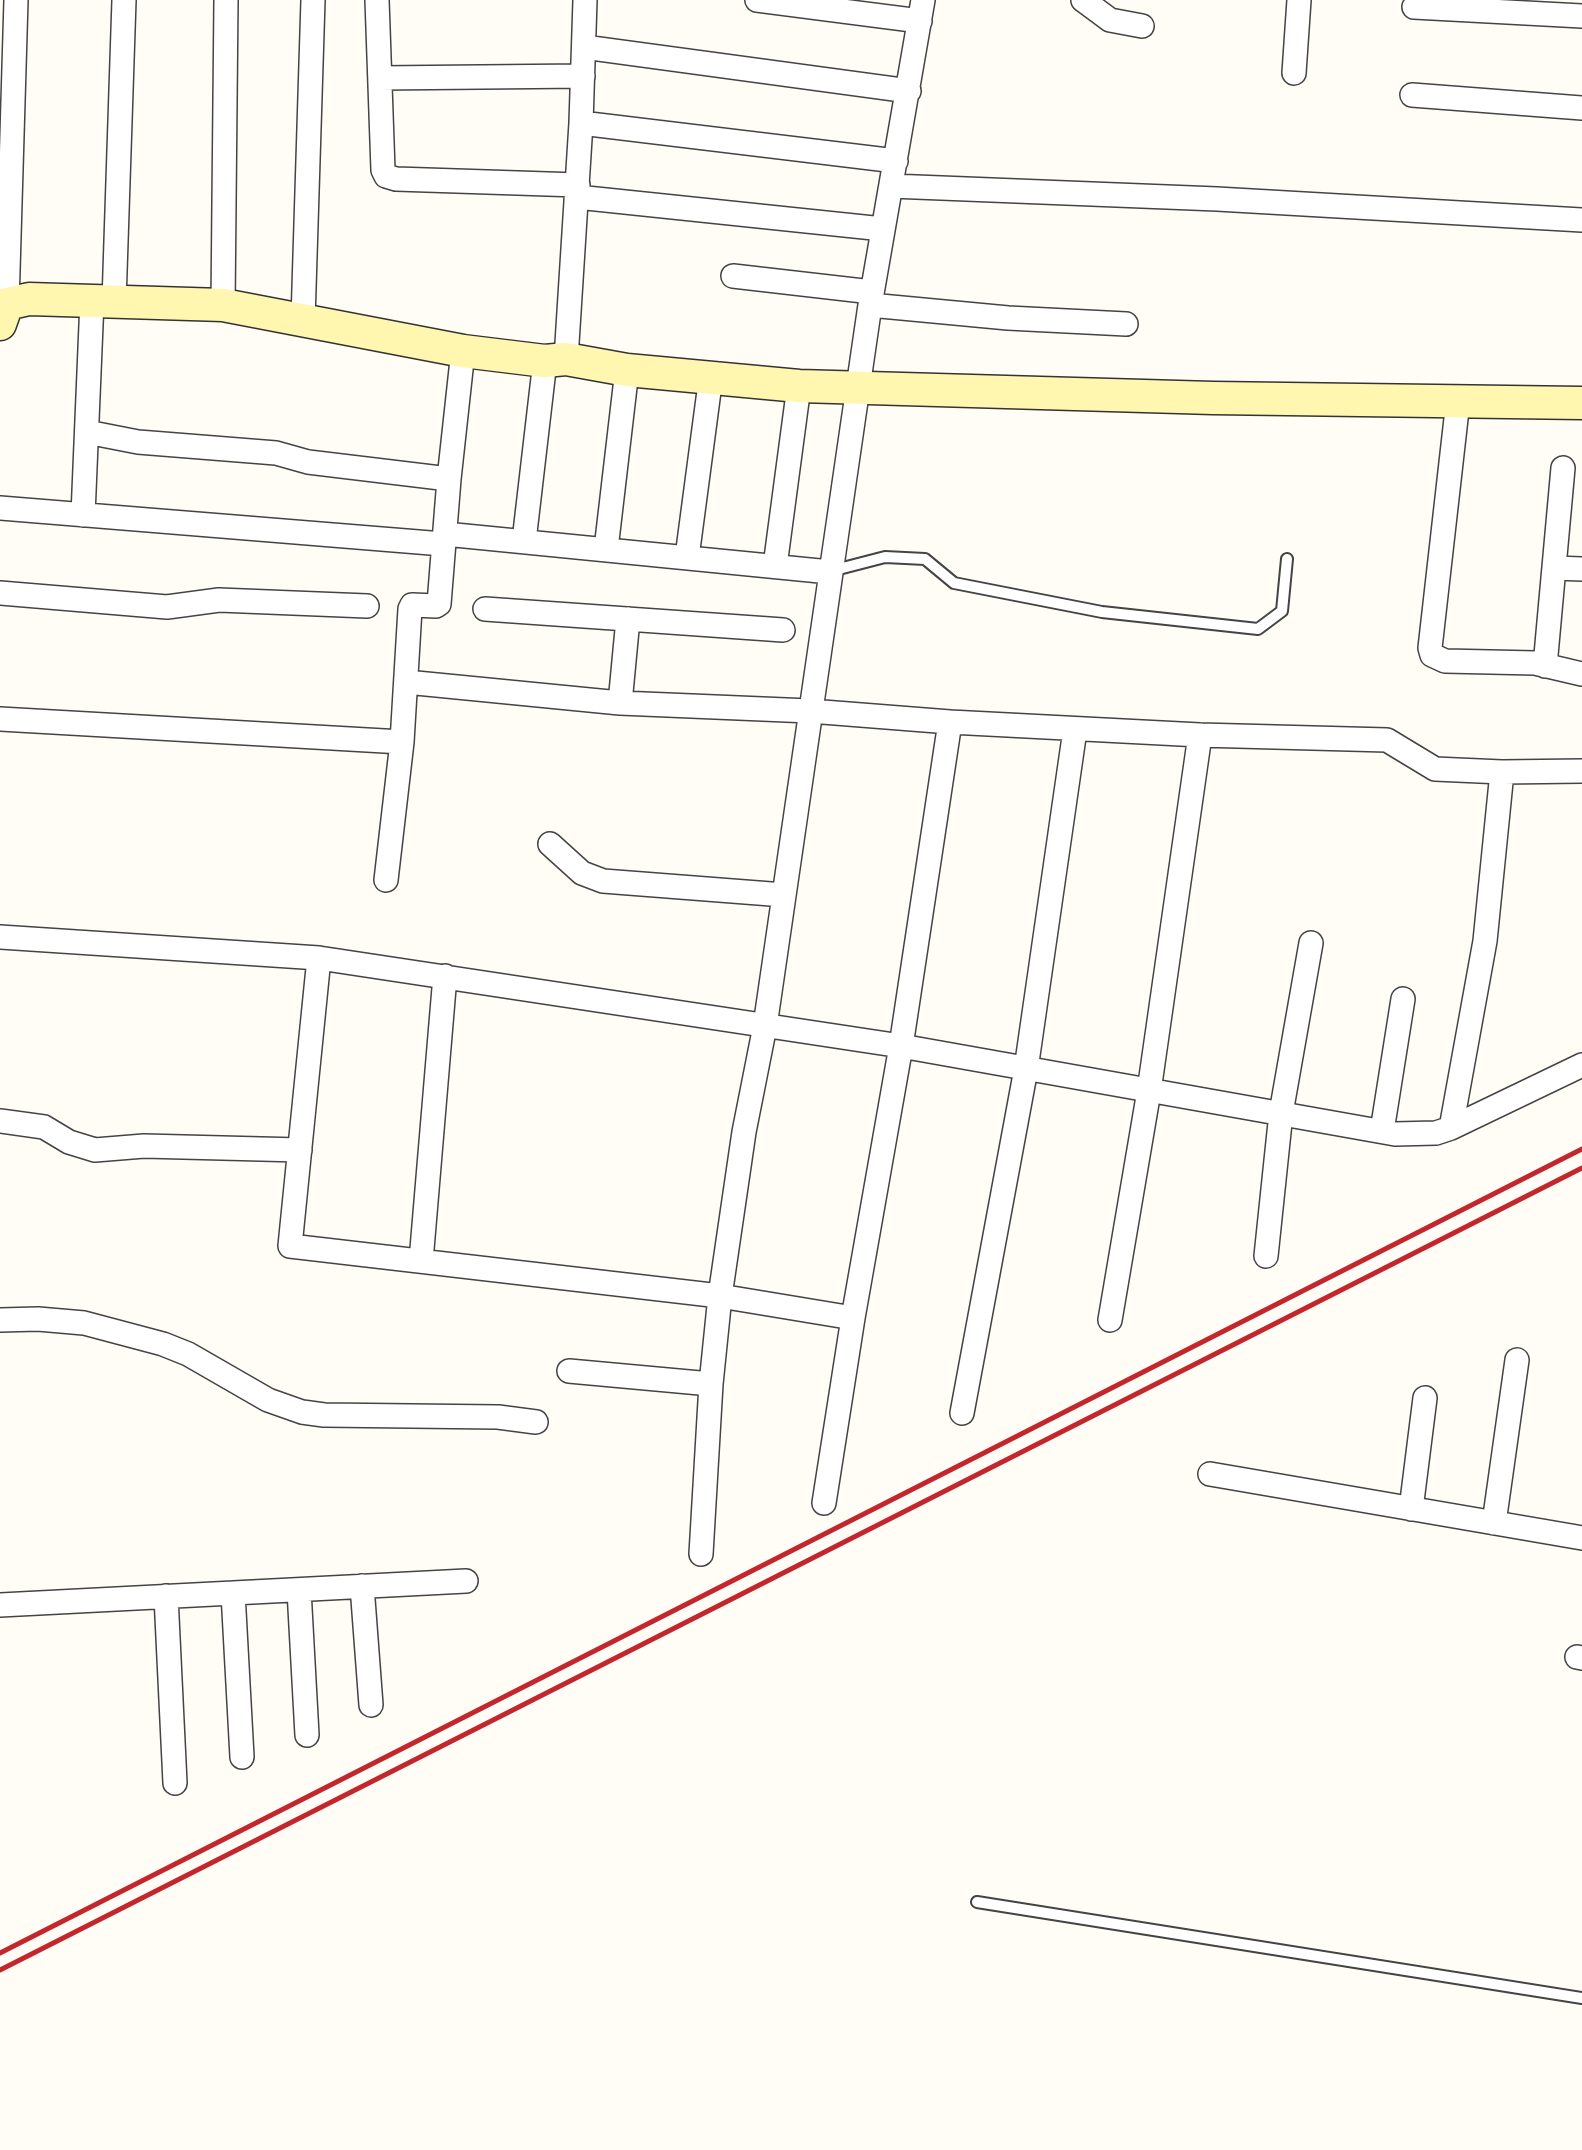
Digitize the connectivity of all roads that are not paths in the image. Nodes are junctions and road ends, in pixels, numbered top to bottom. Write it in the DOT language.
graph roads {
  1 [pos="16,0"];
  2 [pos="124,0"];
  3 [pos="226,0"];
  4 [pos="313,0"];
  5 [pos="377,0"];
  6 [pos="585,0"];
  7 [pos="757,0"];
  8 [pos="1083,0"];
  9 [pos="1299,0"];
  10 [pos="1414,7"];
  11 [pos="922,11"];
  12 [pos="1582,16"];
  13 [pos="1142,26"];
  14 [pos="584,47"];
  15 [pos="1294,73"];
  16 [pos="583,76"];
  17 [pos="380,78"];
  18 [pos="909,90"];
  19 [pos="1412,95"];
  20 [pos="1582,108"];
  21 [pos="581,123"];
  22 [pos="895,162"];
  23 [pos="891,186"];
  24 [pos="577,191"];
  25 [pos="1582,211"];
  26 [pos="1582,220"];
  27 [pos="883,229"];
  28 [pos="733,276"];
  29 [pos="871,298"];
  30 [pos="103,301"];
  31 [pos="223,305"];
  32 [pos="4,314"];
  33 [pos="303,320"];
  34 [pos="1126,324"];
  35 [pos="463,351"];
  36 [pos="555,360"];
  37 [pos="627,370"];
  38 [pos="711,376"];
  39 [pos="799,386"];
  40 [pos="857,388"];
  41 [pos="1458,401"];
  42 [pos="1582,403"];
  43 [pos="87,432"];
  44 [pos="1563,468"];
  45 [pos="449,479"];
  46 [pos="0,508"];
  47 [pos="83,515"];
  48 [pos="444,539"];
  49 [pos="524,541"];
  50 [pos="606,549"];
  51 [pos="687,557"];
  52 [pos="1287,559"];
  53 [pos="775,566"];
  54 [pos="1554,568"];
  55 [pos="1582,569"];
  56 [pos="830,572"];
  57 [pos="0,593"];
  58 [pos="367,606"];
  59 [pos="485,608"];
  60 [pos="628,619"];
  61 [pos="783,630"];
  62 [pos="1545,666"];
  63 [pos="1582,674"];
  64 [pos="406,682"];
  65 [pos="620,703"];
  66 [pos="810,711"];
  67 [pos="0,719"];
  68 [pos="950,722"];
  69 [pos="1075,730"];
  70 [pos="1200,735"];
  71 [pos="402,742"];
  72 [pos="1582,771"];
  73 [pos="1502,772"];
  74 [pos="550,844"];
  75 [pos="386,880"];
  76 [pos="784,895"];
  77 [pos="0,937"];
  78 [pos="1311,943"];
  79 [pos="319,958"];
  80 [pos="445,976"];
  81 [pos="1403,999"];
  82 [pos="765,1026"];
  83 [pos="901,1046"];
  84 [pos="1582,1065"];
  85 [pos="1026,1069"];
  86 [pos="1149,1091"];
  87 [pos="1281,1113"];
  88 [pos="0,1121"];
  89 [pos="1451,1128"];
  90 [pos="1382,1131"];
  91 [pos="300,1150"];
  92 [pos="1266,1256"];
  93 [pos="421,1261"];
  94 [pos="720,1296"];
  95 [pos="853,1318"];
  96 [pos="0,1320"];
  97 [pos="1110,1320"];
  98 [pos="1517,1360"];
  99 [pos="569,1371"];
  100 [pos="711,1384"];
  101 [pos="1425,1398"];
  102 [pos="962,1413"];
  103 [pos="536,1422"];
  104 [pos="1210,1474"];
  105 [pos="824,1503"];
  106 [pos="1411,1509"];
  107 [pos="1494,1523"];
  108 [pos="1582,1535"];
  109 [pos="701,1554"];
  110 [pos="466,1581"];
  111 [pos="362,1586"];
  112 [pos="299,1590"];
  113 [pos="233,1593"];
  114 [pos="166,1596"];
  115 [pos="0,1605"];
  116 [pos="371,1706"];
  117 [pos="307,1735"];
  118 [pos="242,1756"];
  119 [pos="175,1783"];
  120 [pos="977,1902"];
  121 [pos="1582,1998"];
  1 -- 32 [label="street"];
  2 -- 30 [label="street"];
  3 -- 31 [label="street"];
  4 -- 33 [label="street"];
  5 -- 17 [label="street"];
  6 -- 14 [label="street"];
  7 -- 11 [label="street"];
  8 -- 13 [label="street"];
  9 -- 15 [label="street"];
  10 -- 12 [label="street"];
  11 -- 18 [label="street"];
  14 -- 16 [label="street"];
  14 -- 18 [label="street"];
  16 -- 17 [label="street"];
  16 -- 21 [label="street"];
  17 -- 24 [label="street"];
  18 -- 22 [label="street"];
  19 -- 20 [label="street"];
  21 -- 22 [label="street"];
  21 -- 24 [label="street"];
  22 -- 23 [label="street"];
  23 -- 26 [label="street"];
  23 -- 27 [label="street"];
  24 -- 27 [label="street"];
  24 -- 36 [label="street"];
  25 -- 26 [label="street"];
  27 -- 29 [label="street"];
  28 -- 29 [label="street"];
  29 -- 34 [label="street"];
  29 -- 40 [label="street"];
  30 -- 31 [label="street"];
  30 -- 32 [label="street"];
  30 -- 43 [label="street"];
  31 -- 33 [label="street"];
  33 -- 35 [label="street"];
  35 -- 36 [label="street"];
  35 -- 45 [label="street"];
  36 -- 37 [label="street"];
  36 -- 49 [label="street"];
  37 -- 38 [label="street"];
  37 -- 50 [label="street"];
  38 -- 39 [label="street"];
  38 -- 51 [label="street"];
  39 -- 40 [label="street"];
  39 -- 53 [label="street"];
  40 -- 41 [label="street"];
  40 -- 56 [label="street"];
  41 -- 42 [label="street"];
  41 -- 62 [label="street"];
  43 -- 45 [label="street"];
  43 -- 47 [label="street"];
  44 -- 54 [label="street"];
  45 -- 48 [label="street"];
  46 -- 47 [label="street"];
  47 -- 48 [label="street"];
  48 -- 49 [label="street"];
  48 -- 64 [label="street"];
  49 -- 50 [label="street"];
  50 -- 51 [label="street"];
  51 -- 53 [label="street"];
  52 -- 56 [label="lane"];
  53 -- 56 [label="street"];
  54 -- 55 [label="street"];
  54 -- 62 [label="street"];
  56 -- 66 [label="street"];
  57 -- 58 [label="street"];
  59 -- 60 [label="street"];
  60 -- 61 [label="street"];
  60 -- 65 [label="street"];
  62 -- 63 [label="street"];
  64 -- 65 [label="street"];
  64 -- 71 [label="street"];
  65 -- 66 [label="street"];
  66 -- 68 [label="street"];
  66 -- 76 [label="street"];
  67 -- 71 [label="street"];
  68 -- 69 [label="street"];
  68 -- 83 [label="street"];
  69 -- 70 [label="street"];
  69 -- 85 [label="street"];
  70 -- 73 [label="street"];
  70 -- 86 [label="street"];
  71 -- 75 [label="street"];
  72 -- 73 [label="street"];
  73 -- 89 [label="street"];
  74 -- 76 [label="street"];
  76 -- 82 [label="street"];
  77 -- 79 [label="street"];
  78 -- 87 [label="street"];
  79 -- 80 [label="street"];
  79 -- 91 [label="street"];
  80 -- 82 [label="street"];
  80 -- 93 [label="street"];
  81 -- 90 [label="street"];
  82 -- 83 [label="street"];
  82 -- 94 [label="street"];
  83 -- 85 [label="street"];
  83 -- 95 [label="street"];
  84 -- 89 [label="street"];
  85 -- 86 [label="street"];
  85 -- 102 [label="street"];
  86 -- 87 [label="street"];
  86 -- 97 [label="street"];
  87 -- 90 [label="street"];
  87 -- 92 [label="street"];
  88 -- 91 [label="street"];
  89 -- 90 [label="street"];
  91 -- 93 [label="street"];
  93 -- 94 [label="street"];
  94 -- 95 [label="street"];
  94 -- 100 [label="street"];
  95 -- 105 [label="street"];
  96 -- 103 [label="street"];
  98 -- 107 [label="street"];
  99 -- 100 [label="street"];
  100 -- 109 [label="street"];
  101 -- 106 [label="street"];
  104 -- 106 [label="street"];
  106 -- 107 [label="street"];
  107 -- 108 [label="street"];
  110 -- 111 [label="street"];
  111 -- 112 [label="street"];
  111 -- 116 [label="street"];
  112 -- 113 [label="street"];
  112 -- 117 [label="street"];
  113 -- 114 [label="street"];
  113 -- 118 [label="street"];
  114 -- 115 [label="street"];
  114 -- 119 [label="street"];
  120 -- 121 [label="lane"];
}
